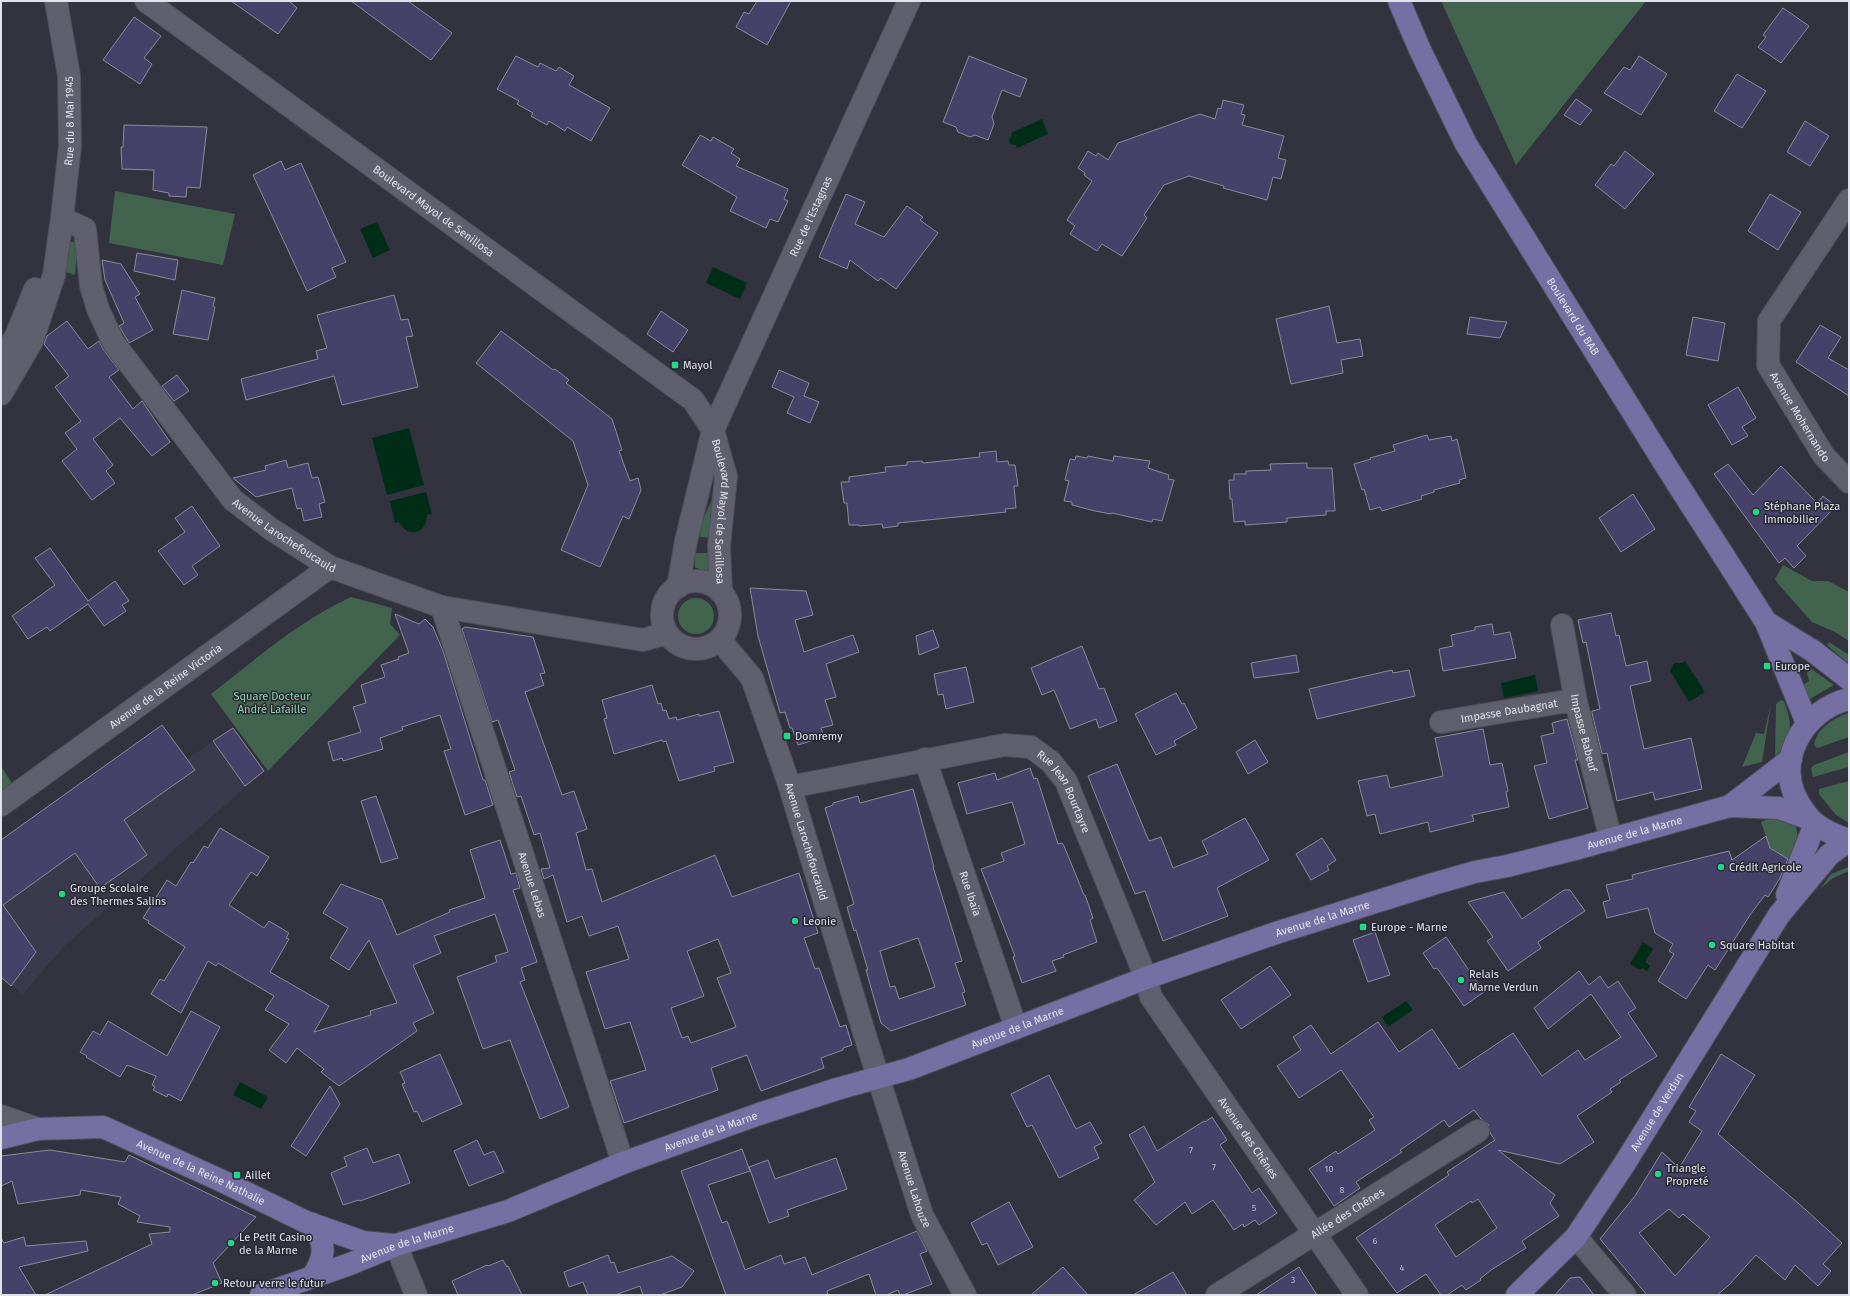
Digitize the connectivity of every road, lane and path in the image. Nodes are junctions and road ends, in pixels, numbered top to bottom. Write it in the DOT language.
graph roads {
  1 [pos="56,1"];
  2 [pos="146,1"];
  3 [pos="909,1"];
  4 [pos="1399,1"];
  5 [pos="1849,200"];
  6 [pos="62,218"];
  7 [pos="1,361"];
  8 [pos="1,394"];
  9 [pos="712,430"];
  10 [pos="1849,482"];
  11 [pos="330,567"];
  12 [pos="678,587"];
  13 [pos="721,592"];
  14 [pos="442,607"];
  15 [pos="1766,622"];
  16 [pos="1562,625"];
  17 [pos="667,633"];
  18 [pos="720,640"];
  19 [pos="1849,680"];
  20 [pos="1849,699"];
  21 [pos="1576,702"];
  22 [pos="1441,722"];
  23 [pos="1807,723"];
  24 [pos="924,759"];
  25 [pos="1790,759"];
  26 [pos="790,787"];
  27 [pos="1,805"];
  28 [pos="1730,806"];
  29 [pos="1813,821"];
  30 [pos="1611,840"];
  31 [pos="1849,840"];
  32 [pos="1779,915"];
  33 [pos="1146,978"];
  34 [pos="1016,1028"];
  35 [pos="878,1076"];
  36 [pos="1,1116"];
  37 [pos="38,1129"];
  38 [pos="1478,1131"];
  39 [pos="1,1138"];
  40 [pos="622,1163"];
  41 [pos="312,1224"];
  42 [pos="1314,1234"];
  43 [pos="1576,1237"];
  44 [pos="396,1245"];
  45 [pos="313,1276"];
  46 [pos="261,1295"];
  47 [pos="416,1295"];
  48 [pos="966,1295"];
  49 [pos="1217,1295"];
  50 [pos="1357,1295"];
  51 [pos="1517,1295"];
  52 [pos="1625,1295"];
  1 -- 6 [label="street, Rue du 8 Mai 1945"];
  2 -- 9 [label="street, Boulevard Mayol de Senillosa"];
  3 -- 9 [label="street, Rue de l'Estagnas"];
  4 -- 15 [label="main road, Boulevard du BAB"];
  5 -- 10 [label="street, Avenue Mohernando"];
  6 -- 7 [label="street, Rue du 8 Mai 1945"];
  6 -- 8 [label="street, Rue du 8 Mai 1945"];
  6 -- 11 [label="street, Avenue Larochefoucauld"];
  9 -- 12 [label="street, Boulevard Mayol de Senillosa"];
  9 -- 13 [label="street, Boulevard Mayol de Senillosa"];
  11 -- 14 [label="street, Avenue Larochefoucauld"];
  11 -- 27 [label="street, Avenue de la Reine Victoria"];
  12 -- 13 [label="street"];
  12 -- 17 [label="street"];
  13 -- 18 [label="street"];
  14 -- 17 [label="street, Avenue Larochefoucauld"];
  14 -- 40 [label="street, Avenue Lebas"];
  15 -- 19 [label="main road, Boulevard du BAB"];
  15 -- 23 [label="main road, Boulevard du BAB"];
  16 -- 21 [label="street, Impasse Babeuf"];
  17 -- 18 [label="street"];
  18 -- 26 [label="street, Avenue Larochefoucauld"];
  20 -- 23 [label="main road"];
  21 -- 22 [label="street, Impasse Daubagnat"];
  21 -- 30 [label="street, Impasse Babeuf"];
  23 -- 25 [label="main road"];
  24 -- 26 [label="street, Rue Jean Bourtayre"];
  24 -- 33 [label="street, Rue Jean Bourtayre"];
  24 -- 34 [label="street, Rue Ibaïa"];
  25 -- 28 [label="main road, Avenue de la Marne"];
  25 -- 29 [label="main road"];
  26 -- 35 [label="street, Avenue Larochefoucauld"];
  28 -- 29 [label="main road, Avenue de la Marne"];
  28 -- 30 [label="main road, Avenue de la Marne"];
  29 -- 31 [label="main road"];
  29 -- 32 [label="main road, Avenue de Verdun"];
  30 -- 33 [label="main road, Avenue de la Marne"];
  31 -- 32 [label="main road, Avenue de Verdun"];
  32 -- 43 [label="main road, Avenue de Verdun"];
  33 -- 34 [label="main road, Avenue de la Marne"];
  33 -- 42 [label="street, Avenue des Chênes"];
  34 -- 35 [label="main road, Avenue de la Marne"];
  35 -- 40 [label="main road, Avenue de la Marne"];
  35 -- 48 [label="street, Avenue Lahouze"];
  36 -- 37 [label="street"];
  37 -- 39 [label="main road, Avenue de la Reine Nathalie"];
  37 -- 41 [label="main road, Avenue de la Reine Nathalie"];
  38 -- 42 [label="street, Allée des Chênes"];
  40 -- 44 [label="main road, Avenue de la Marne"];
  41 -- 44 [label="main road, Avenue de la Reine Nathalie"];
  41 -- 45 [label="main road"];
  42 -- 49 [label="street, Allée des Chênes"];
  42 -- 50 [label="street, Avenue des Chênes"];
  43 -- 51 [label="main road, Avenue de Verdun"];
  43 -- 52 [label="street"];
  44 -- 45 [label="main road, Avenue de la Marne"];
  44 -- 47 [label="street"];
  45 -- 46 [label="main road, Avenue de la Marne"];
}
